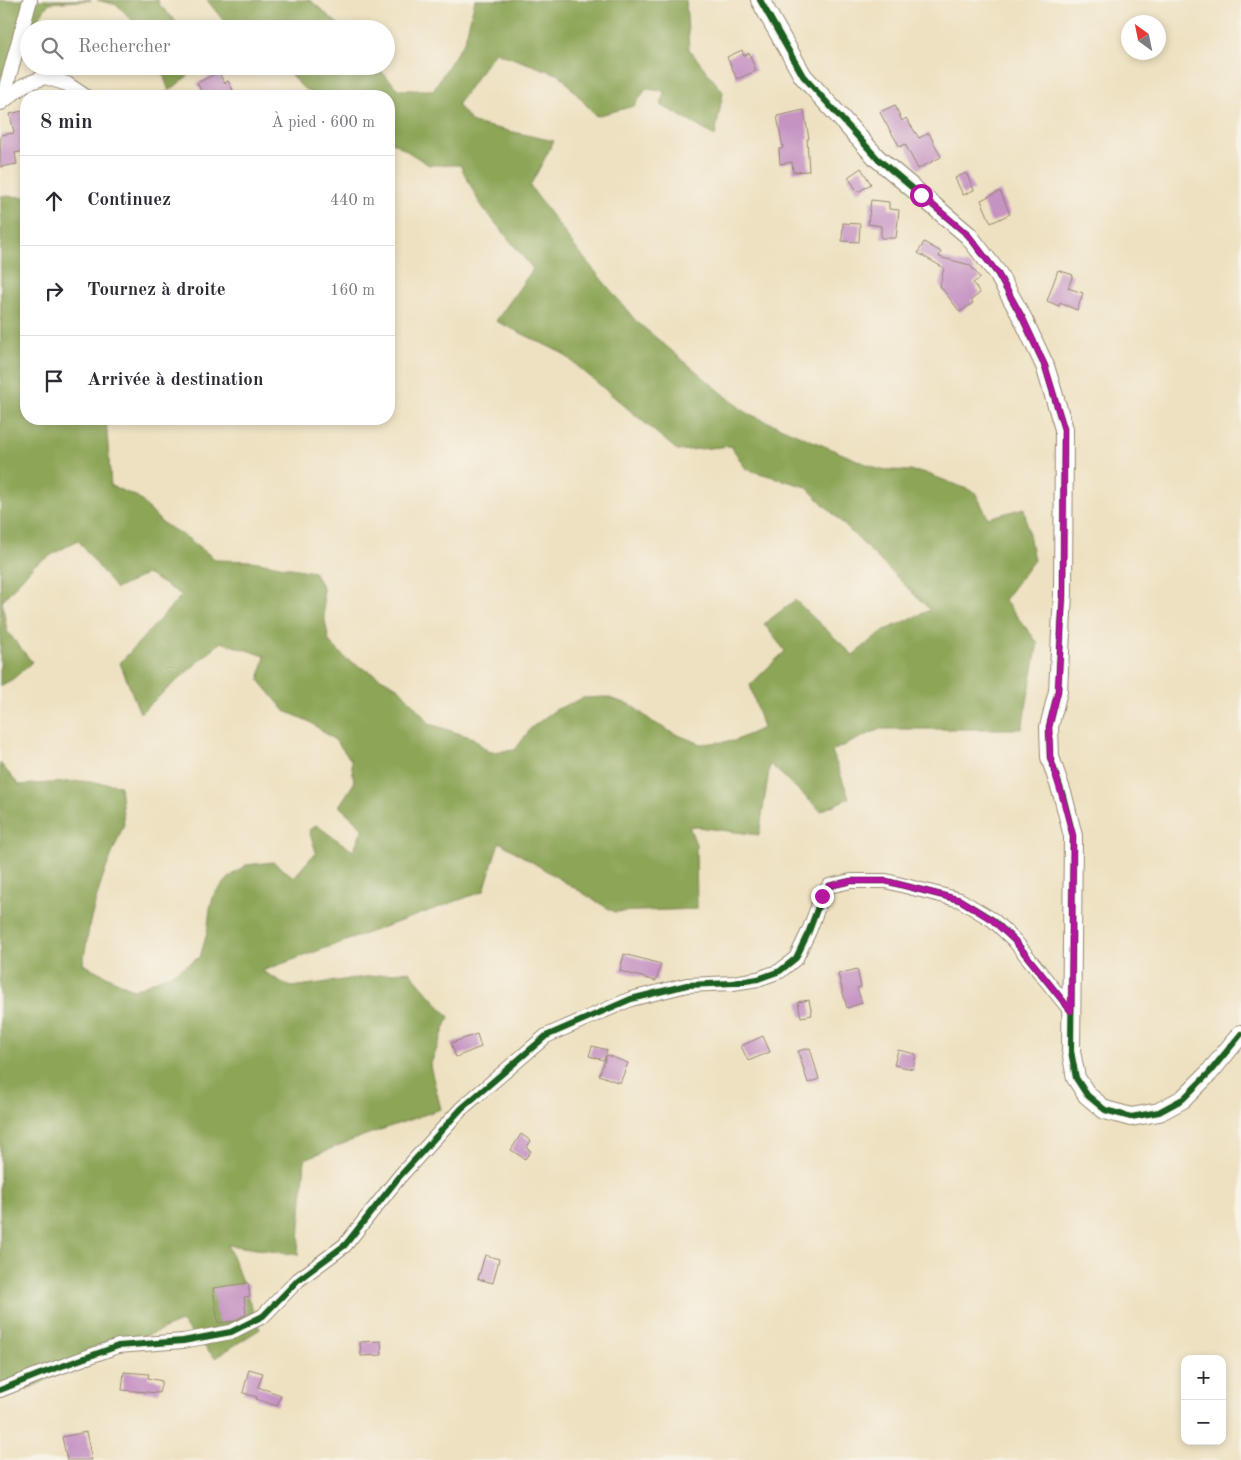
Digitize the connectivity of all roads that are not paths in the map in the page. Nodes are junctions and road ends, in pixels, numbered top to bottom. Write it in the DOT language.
graph roads {
  1 [pos="30,0"];
  2 [pos="760,0"];
  3 [pos="24,20"];
  4 [pos="20,36"];
  5 [pos="76,90"];
  6 [pos="1,103"];
  7 [pos="1071,1011"];
  8 [pos="1241,1034"];
  9 [pos="0,1390"];
  1 -- 3 [label="street"];
  2 -- 7 [label="street"];
  4 -- 6 [label="street"];
  5 -- 6 [label="street"];
  7 -- 8 [label="street"];
  7 -- 9 [label="street"];
}
